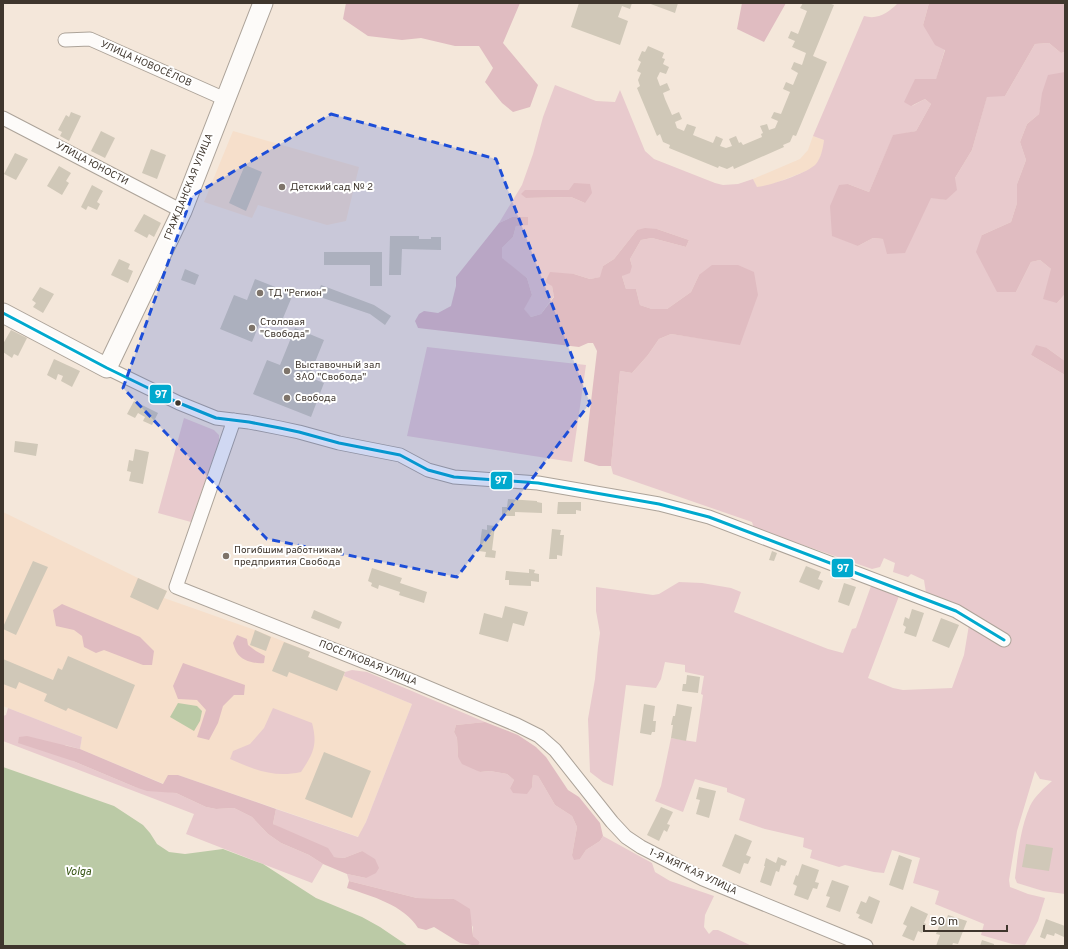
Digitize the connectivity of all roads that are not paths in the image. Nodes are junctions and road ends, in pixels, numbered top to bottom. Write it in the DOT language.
graph roads {
  1 [pos="263,3"];
  2 [pos="65,40"];
  3 [pos="225,99"];
  4 [pos="3,118"];
  5 [pos="182,211"];
  6 [pos="3,312"];
  7 [pos="107,368"];
  8 [pos="234,420"];
  9 [pos="1004,640"];
  10 [pos="555,750"];
  11 [pos="866,946"];
  1 -- 3 [label="street, ГРАЖДАНСКАЯ УЛИЦА"];
  2 -- 3 [label="street, УЛИЦА НОВОСЁЛОВ"];
  3 -- 5 [label="street, ГРАЖДАНСКАЯ УЛИЦА"];
  4 -- 5 [label="street, УЛИЦА ЮНОСТИ"];
  5 -- 7 [label="street, ГРАЖДАНСКАЯ УЛИЦА"];
  6 -- 7 [label="street"];
  7 -- 8 [label="street"];
  8 -- 9 [label="street"];
  8 -- 10 [label="street, ПОСЕЛКОВАЯ УЛИЦА"];
  10 -- 11 [label="street, 1-Я МЯГКАЯ УЛИЦА"];
}
